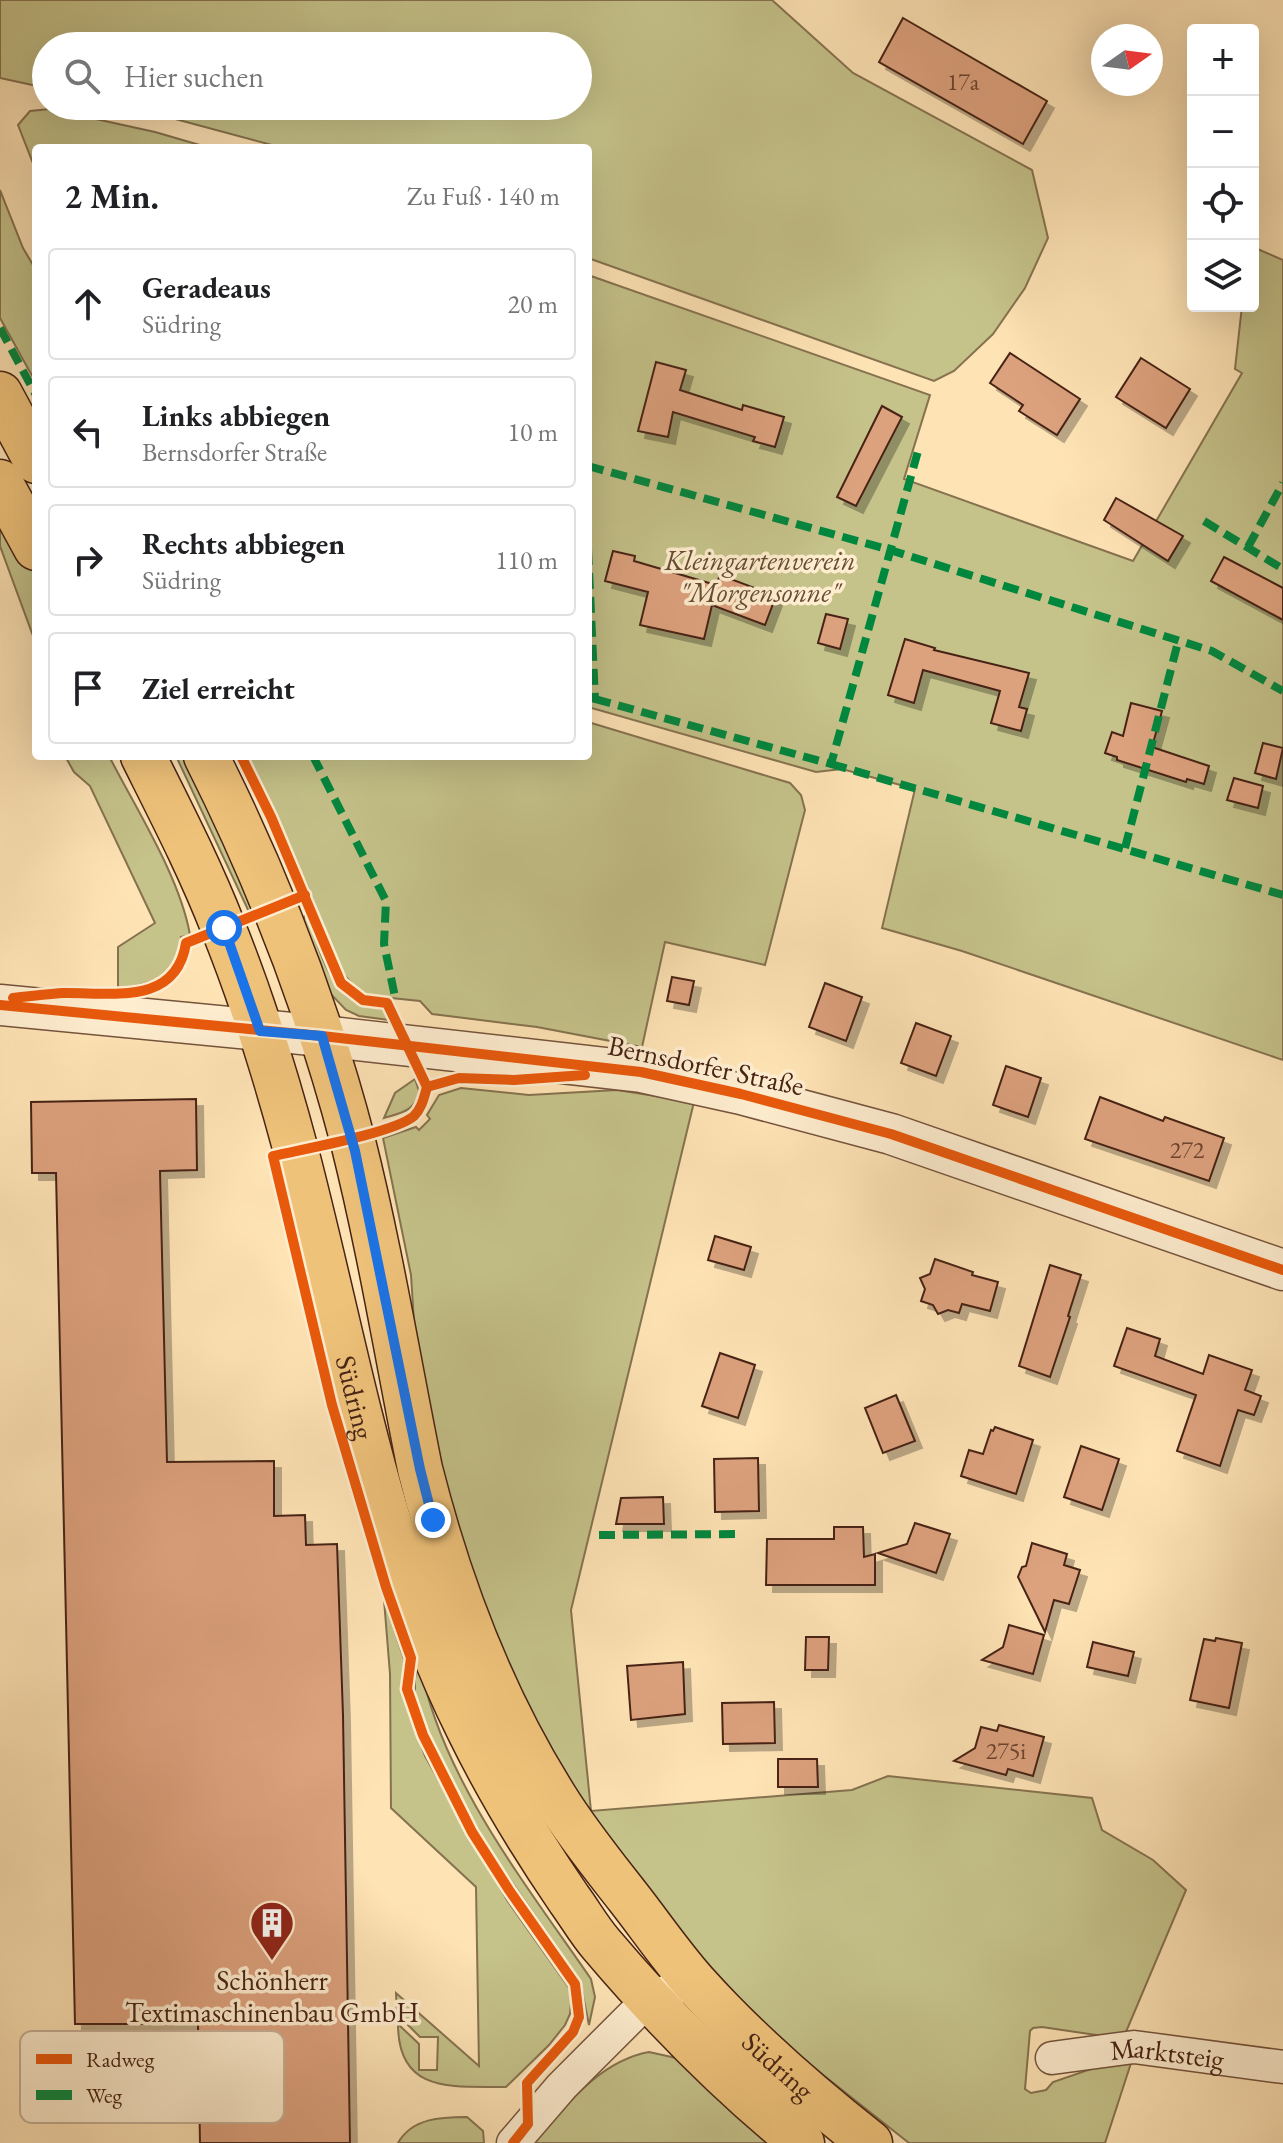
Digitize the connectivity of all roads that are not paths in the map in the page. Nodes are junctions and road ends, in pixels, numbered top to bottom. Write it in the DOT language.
graph roads {
  1 [pos="0,394"];
  2 [pos="32,454"];
  3 [pos="0,482"];
  4 [pos="32,541"];
  5 [pos="145,760"];
  6 [pos="208,760"];
  7 [pos="0,1005"];
  8 [pos="260,1031"];
  9 [pos="322,1036"];
  10 [pos="1283,1270"];
  11 [pos="694,1981"];
  12 [pos="650,1998"];
  13 [pos="1052,2058"];
  14 [pos="1283,2067"];
  15 [pos="513,2143"];
  16 [pos="802,2143"];
  17 [pos="870,2143"];
  1 -- 2 [label="main road"];
  3 -- 4 [label="main road"];
  5 -- 8 [label="main road, Südring"];
  6 -- 9 [label="main road, Südring"];
  7 -- 8 [label="street, Bernsdorfer Straße"];
  8 -- 9 [label="street, Bernsdorfer Straße"];
  8 -- 12 [label="main road, Südring"];
  9 -- 10 [label="street, Bernsdorfer Straße"];
  9 -- 11 [label="main road, Südring"];
  11 -- 12 [label="street"];
  11 -- 17 [label="main road, Südring"];
  12 -- 15 [label="street"];
  12 -- 16 [label="main road, Südring"];
  13 -- 14 [label="street, Marktsteig"];
}
